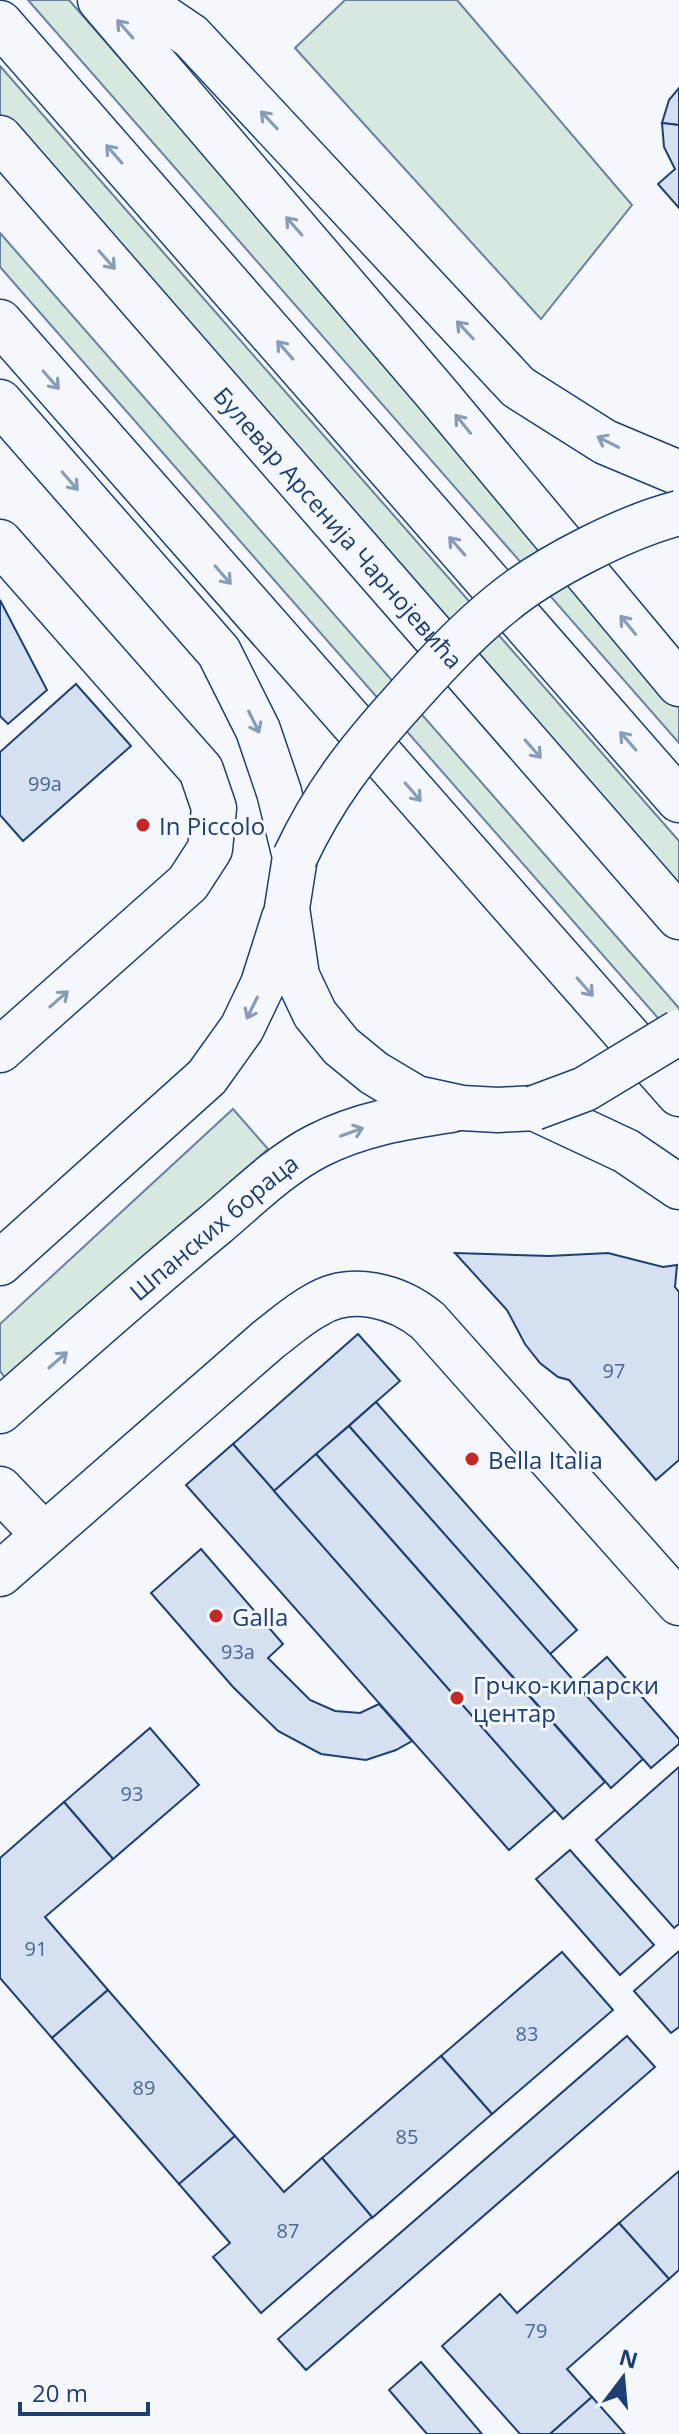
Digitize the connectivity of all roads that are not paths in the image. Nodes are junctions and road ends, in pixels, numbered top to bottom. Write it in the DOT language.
graph roads {
  1 [pos="100,0"];
  2 [pos="138,0"];
  3 [pos="0,23"];
  4 [pos="0,138"];
  5 [pos="0,322"];
  6 [pos="0,402"];
  7 [pos="679,473"];
  8 [pos="679,513"];
  9 [pos="0,542"];
  10 [pos="679,684"];
  11 [pos="679,800"];
  12 [pos="295,857"];
  13 [pos="287,908"];
  14 [pos="679,917"];
  15 [pos="679,1032"];
  16 [pos="0,1050"];
  17 [pos="679,1094"];
  18 [pos="462,1108"];
  19 [pos="534,1108"];
  20 [pos="679,1187"];
  21 [pos="0,1263"];
  22 [pos="0,1411"];
  23 [pos="0,1489"];
  24 [pos="44,1535"];
  25 [pos="0,1574"];
  26 [pos="679,1603"];
  10 -- 1 [label="main road, one-way"];
  7 -- 2 [label="main road, one-way"];
  11 -- 3 [label="main road, one-way"];
  4 -- 14 [label="main road, Булевар Арсенија Чарнојевића, one-way"];
  5 -- 17 [label="main road, one-way"];
  6 -- 12 [label="main road, one-way"];
  8 -- 12 [label="main road, bridge"];
  16 -- 9 [label="main road, one-way"];
  12 -- 13 [label="main road"];
  13 -- 18 [label="main road"];
  13 -- 21 [label="main road, one-way"];
  15 -- 19 [label="main road, bridge"];
  18 -- 19 [label="main road"];
  22 -- 18 [label="main road, Шпанских бораца, one-way"];
  19 -- 20 [label="main road"];
  23 -- 24 [label="main road"];
  24 -- 25 [label="main road"];
  24 -- 26 [label="main road"];
}
